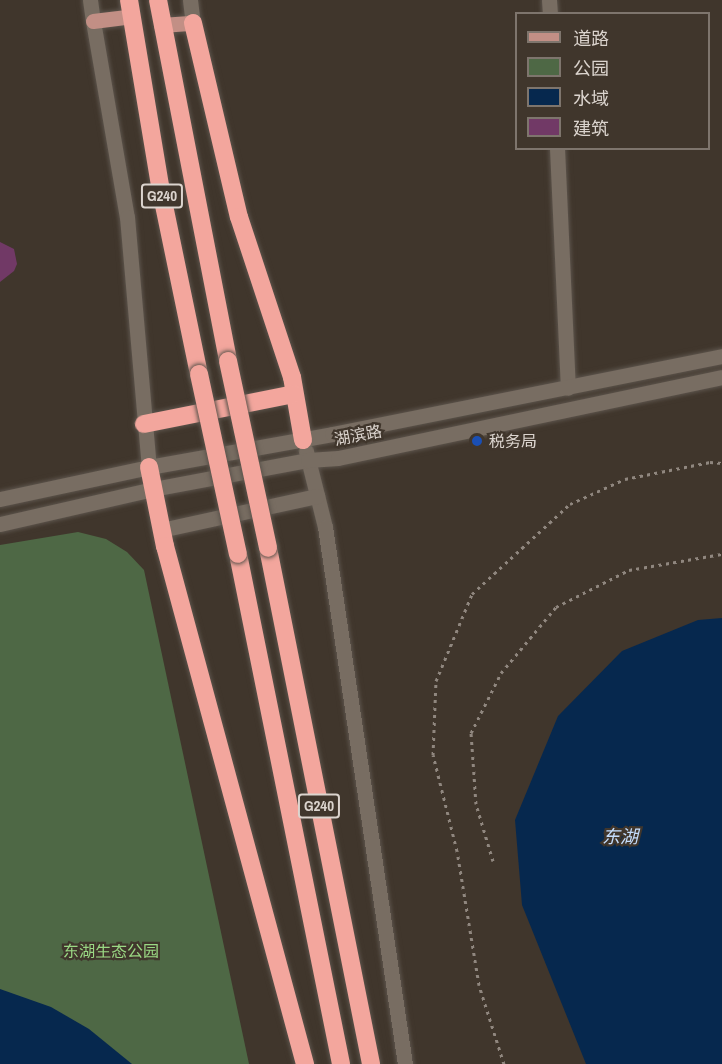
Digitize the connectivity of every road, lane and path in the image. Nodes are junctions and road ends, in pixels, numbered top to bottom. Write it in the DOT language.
graph roads {
  1 [pos="90,0"];
  2 [pos="158,0"];
  3 [pos="190,0"];
  4 [pos="130,8"];
  5 [pos="93,21"];
  6 [pos="193,23"];
  7 [pos="161,25"];
  8 [pos="557,150"];
  9 [pos="722,356"];
  10 [pos="722,377"];
  11 [pos="568,388"];
  12 [pos="294,394"];
  13 [pos="144,424"];
  14 [pos="303,440"];
  15 [pos="308,460"];
  16 [pos="722,463"];
  17 [pos="149,466"];
  18 [pos="153,489"];
  19 [pos="317,496"];
  20 [pos="0,499"];
  21 [pos="0,524"];
  22 [pos="161,530"];
  23 [pos="722,554"];
  24 [pos="493,861"];
  25 [pos="305,1064"];
  26 [pos="341,1064"];
  27 [pos="371,1064"];
  28 [pos="405,1064"];
  29 [pos="504,1064"];
  1 -- 5 [label="main road"];
  2 -- 7 [label="highway, G240"];
  3 -- 6 [label="main road"];
  4 -- 5 [label="main road"];
  4 -- 26 [label="highway, G240, bridge"];
  5 -- 13 [label="main road"];
  6 -- 7 [label="main road"];
  6 -- 12 [label="highway"];
  7 -- 27 [label="highway, G240, bridge"];
  8 -- 11 [label="main road"];
  9 -- 11 [label="main road, 湖滨路"];
  10 -- 15 [label="main road, 湖滨路"];
  11 -- 14 [label="main road, 湖滨路"];
  12 -- 13 [label="highway"];
  12 -- 14 [label="highway"];
  13 -- 17 [label="main road"];
  14 -- 15 [label="main road"];
  14 -- 17 [label="main road, 湖滨路"];
  15 -- 18 [label="main road, 湖滨路"];
  15 -- 19 [label="main road"];
  16 -- 29 [label="path"];
  17 -- 18 [label="highway"];
  17 -- 20 [label="main road, 湖滨路"];
  18 -- 21 [label="main road, 湖滨路"];
  18 -- 22 [label="highway"];
  19 -- 22 [label="main road"];
  19 -- 28 [label="main road"];
  22 -- 25 [label="highway"];
  23 -- 24 [label="path"];
}
